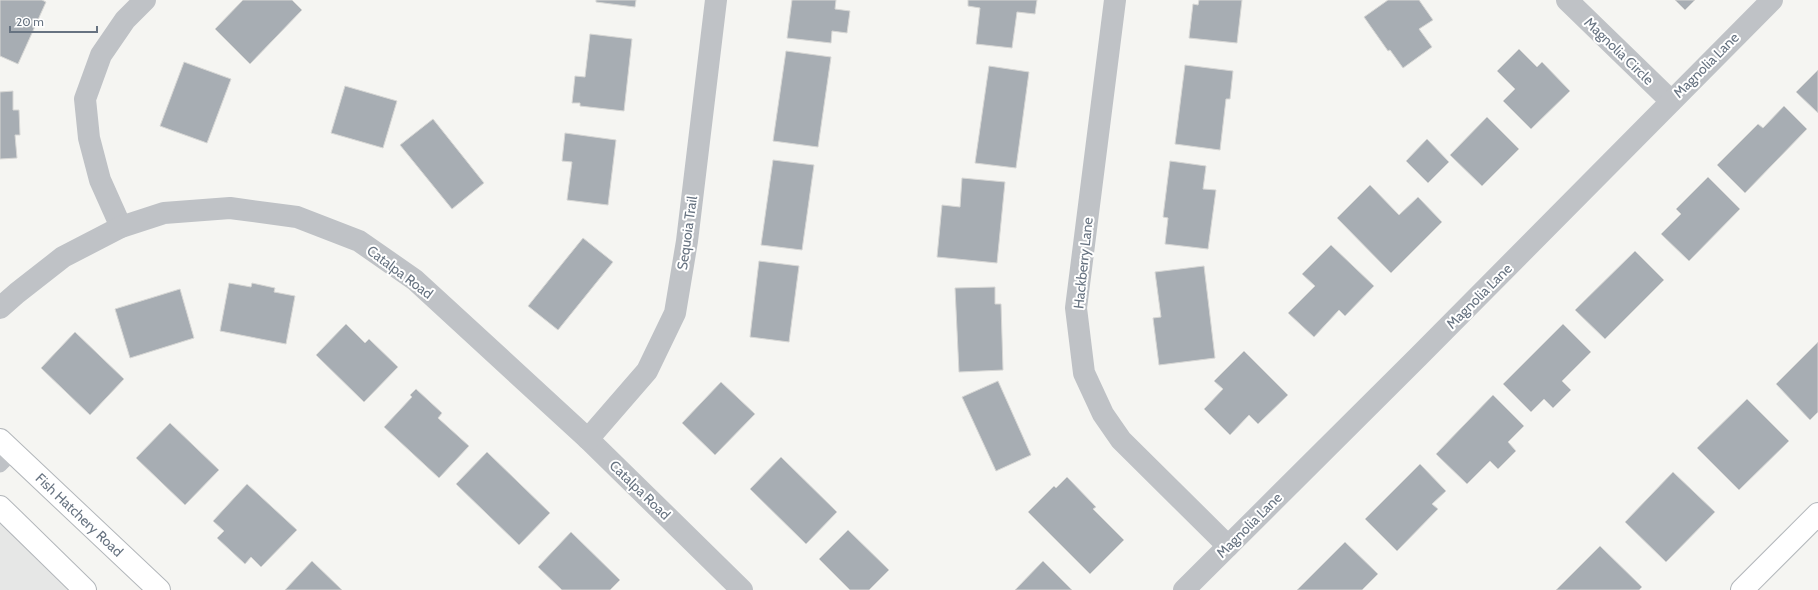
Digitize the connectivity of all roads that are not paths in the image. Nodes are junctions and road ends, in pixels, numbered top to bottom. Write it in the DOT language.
graph roads {
  1 [pos="146,0"];
  2 [pos="716,0"];
  3 [pos="1115,0"];
  4 [pos="1567,0"];
  5 [pos="1772,0"];
  6 [pos="1671,101"];
  7 [pos="120,226"];
  8 [pos="0,308"];
  9 [pos="588,439"];
  10 [pos="4,452"];
  11 [pos="0,507"];
  12 [pos="1818,514"];
  13 [pos="1228,546"];
  14 [pos="85,590"];
  15 [pos="159,590"];
  16 [pos="742,590"];
  17 [pos="1184,590"];
  18 [pos="1742,590"];
  1 -- 7 [label="street"];
  2 -- 9 [label="street, Sequoia Trail"];
  3 -- 13 [label="street, Hackberry Lane"];
  4 -- 6 [label="street, Magnolia Circle"];
  5 -- 6 [label="street, Magnolia Lane"];
  6 -- 13 [label="street, Magnolia Lane"];
  7 -- 8 [label="street, Catalpa Road"];
  7 -- 9 [label="street, Catalpa Road"];
  9 -- 16 [label="street, Catalpa Road"];
  10 -- 15 [label="main road, Fish Hatchery Road"];
  11 -- 14 [label="main road"];
  12 -- 18 [label="main road"];
  13 -- 17 [label="street, Magnolia Lane"];
}
